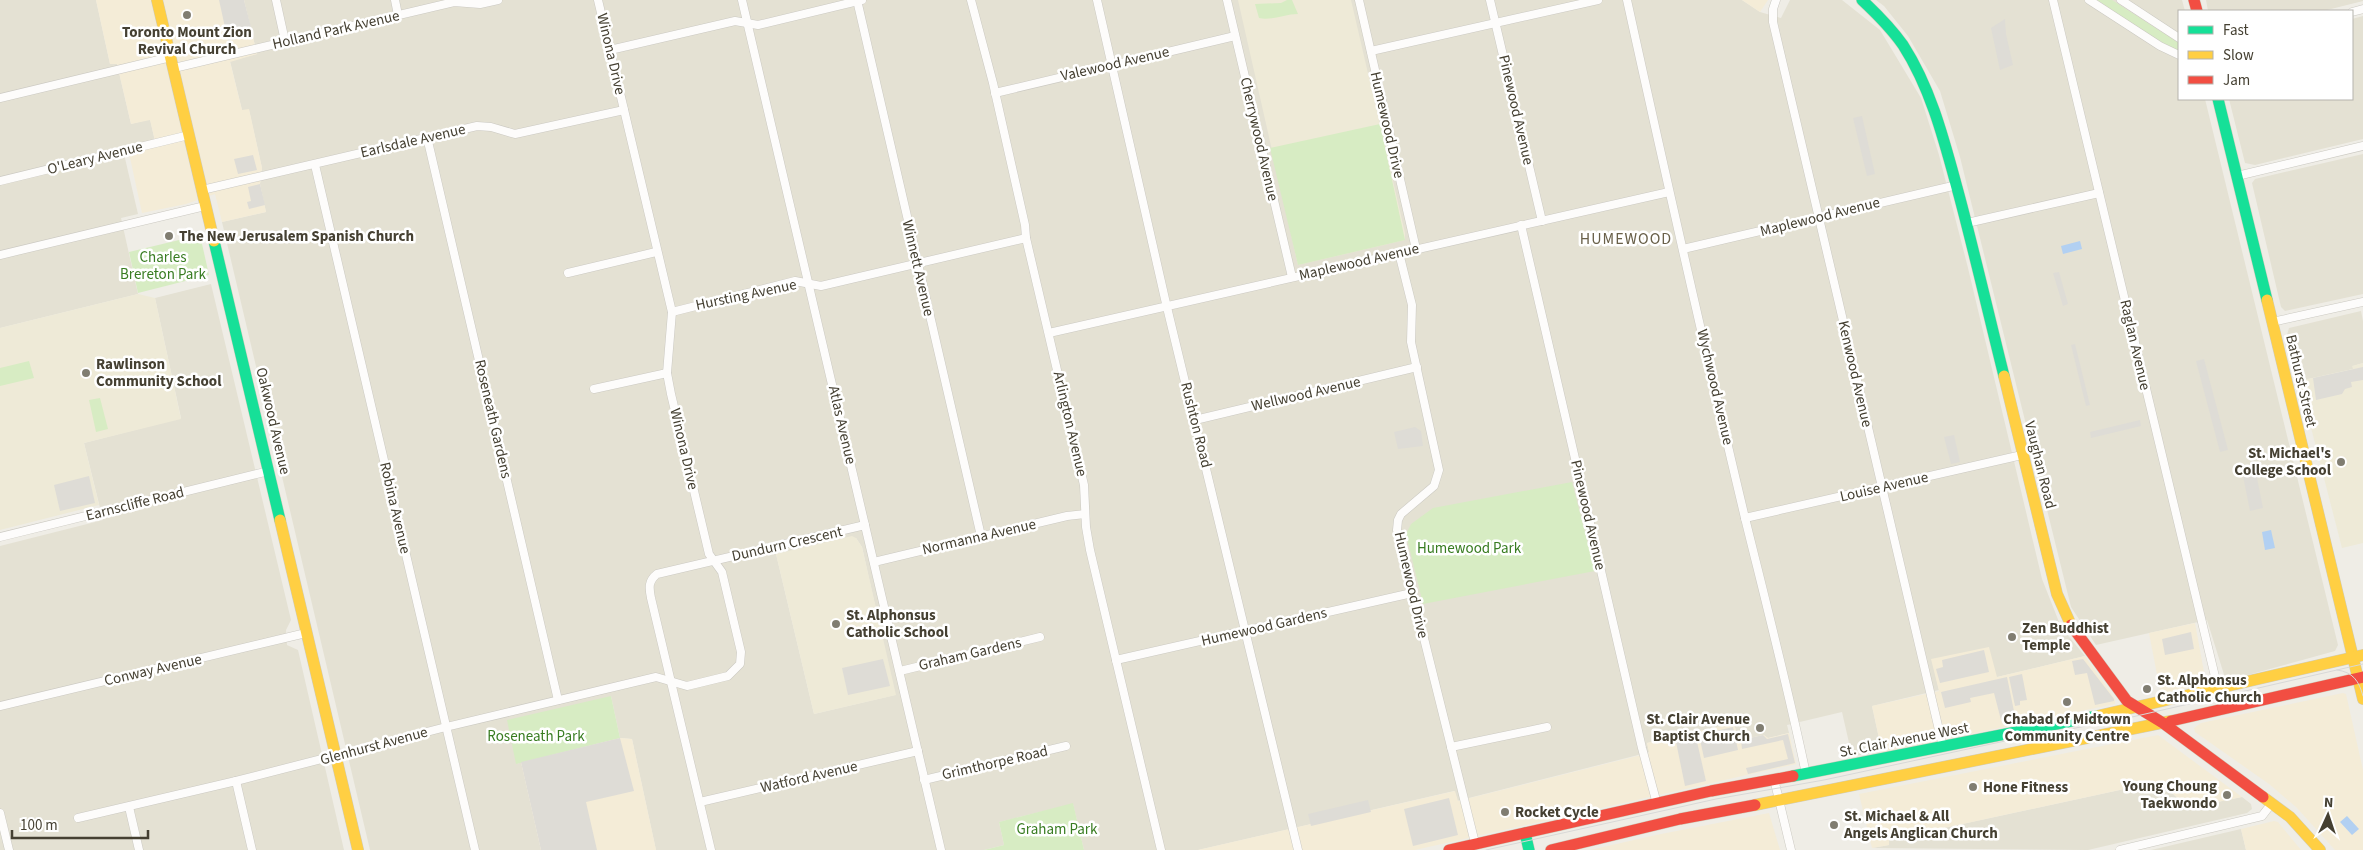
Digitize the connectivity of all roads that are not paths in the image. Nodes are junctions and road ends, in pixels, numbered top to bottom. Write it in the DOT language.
graph roads {
  1 [pos="157,0"];
  2 [pos="276,0"];
  3 [pos="395,0"];
  4 [pos="498,0"];
  5 [pos="598,0"];
  6 [pos="742,0"];
  7 [pos="859,0"];
  8 [pos="971,0"];
  9 [pos="1097,0"];
  10 [pos="1228,0"];
  11 [pos="1359,0"];
  12 [pos="1490,0"];
  13 [pos="1598,0"];
  14 [pos="1627,0"];
  15 [pos="1776,0"];
  16 [pos="1862,0"];
  17 [pos="2052,0"];
  18 [pos="2089,0"];
  19 [pos="2121,0"];
  20 [pos="398,15"];
  21 [pos="747,23"];
  22 [pos="1496,24"];
  23 [pos="1236,36"];
  24 [pos="2178,37"];
  25 [pos="285,41"];
  26 [pos="610,50"];
  27 [pos="1371,51"];
  28 [pos="2178,55"];
  29 [pos="172,63"];
  30 [pos="1112,64"];
  31 [pos="995,93"];
  32 [pos="0,98"];
  33 [pos="2218,100"];
  34 [pos="624,110"];
  35 [pos="189,135"];
  36 [pos="427,137"];
  37 [pos="2363,146"];
  38 [pos="315,165"];
  39 [pos="2236,176"];
  40 [pos="0,181"];
  41 [pos="1957,185"];
  42 [pos="202,190"];
  43 [pos="1669,192"];
  44 [pos="2099,193"];
  45 [pos="205,206"];
  46 [pos="1819,217"];
  47 [pos="1542,221"];
  48 [pos="1967,222"];
  49 [pos="1521,226"];
  50 [pos="1026,238"];
  51 [pos="1416,249"];
  52 [pos="1683,249"];
  53 [pos="656,252"];
  54 [pos="1399,253"];
  55 [pos="0,255"];
  56 [pos="917,264"];
  57 [pos="568,273"];
  58 [pos="1292,277"];
  59 [pos="808,284"];
  60 [pos="2363,302"];
  61 [pos="1167,306"];
  62 [pos="672,312"];
  63 [pos="2272,322"];
  64 [pos="1049,333"];
  65 [pos="1417,367"];
  66 [pos="667,374"];
  67 [pos="594,389"];
  68 [pos="1196,420"];
  69 [pos="2022,455"];
  70 [pos="269,471"];
  71 [pos="1882,488"];
  72 [pos="1085,514"];
  73 [pos="1745,518"];
  74 [pos="865,525"];
  75 [pos="980,536"];
  76 [pos="0,537"];
  77 [pos="714,561"];
  78 [pos="874,562"];
  79 [pos="1412,593"];
  80 [pos="1244,631"];
  81 [pos="306,633"];
  82 [pos="1040,637"];
  83 [pos="2358,656"];
  84 [pos="1116,660"];
  85 [pos="900,671"];
  86 [pos="2361,678"];
  87 [pos="670,681"];
  88 [pos="2218,690"];
  89 [pos="2363,699"];
  90 [pos="558,700"];
  91 [pos="0,706"];
  92 [pos="2136,708"];
  93 [pos="2163,723"];
  94 [pos="1547,726"];
  95 [pos="446,727"];
  96 [pos="1066,746"];
  97 [pos="1451,748"];
  98 [pos="1943,748"];
  99 [pos="918,751"];
  100 [pos="336,756"];
  101 [pos="1806,774"];
  102 [pos="1774,779"];
  103 [pos="924,780"];
  104 [pos="236,781"];
  105 [pos="1779,800"];
  106 [pos="700,802"];
  107 [pos="2272,803"];
  108 [pos="1657,804"];
  109 [pos="129,807"];
  110 [pos="0,813"];
  111 [pos="78,818"];
  112 [pos="1525,833"];
  113 [pos="1475,843"];
  114 [pos="9,850"];
  115 [pos="139,850"];
  116 [pos="252,850"];
  117 [pos="358,850"];
  118 [pos="475,850"];
  119 [pos="711,850"];
  120 [pos="941,850"];
  121 [pos="1161,850"];
  122 [pos="1298,850"];
  123 [pos="1449,850"];
  124 [pos="1529,850"];
  125 [pos="1550,850"];
  126 [pos="1791,850"];
  127 [pos="2120,850"];
  128 [pos="2320,850"];
  1 -- 29 [label="main road, Oakwood Avenue"];
  2 -- 25 [label="street"];
  3 -- 20 [label="street"];
  4 -- 20 [label="street, Holland Park Avenue"];
  5 -- 26 [label="street, Winona Drive"];
  6 -- 21 [label="street, Atlas Avenue"];
  7 -- 21 [label="street"];
  7 -- 56 [label="street, Winnett Avenue"];
  8 -- 31 [label="street, Arlington Avenue"];
  9 -- 30 [label="street, Rushton Road"];
  10 -- 23 [label="street, Cherrywood Avenue"];
  11 -- 27 [label="street, Humewood Drive"];
  12 -- 22 [label="street, Pinewood Avenue"];
  13 -- 22 [label="street"];
  14 -- 43 [label="street, Wychwood Avenue"];
  15 -- 46 [label="street, Kenwood Avenue"];
  16 -- 41 [label="main road, Vaughan Road"];
  17 -- 44 [label="street, Raglan Avenue"];
  18 -- 28 [label="street"];
  19 -- 24 [label="street"];
  20 -- 25 [label="street, Holland Park Avenue"];
  21 -- 26 [label="street"];
  21 -- 59 [label="street, Atlas Avenue"];
  22 -- 27 [label="street"];
  22 -- 47 [label="street, Pinewood Avenue"];
  23 -- 30 [label="street, Valewood Avenue"];
  23 -- 58 [label="street, Cherrywood Avenue"];
  25 -- 29 [label="street, Holland Park Avenue"];
  26 -- 34 [label="street, Winona Drive"];
  27 -- 51 [label="street, Humewood Drive"];
  29 -- 32 [label="street, Holland Park Avenue"];
  29 -- 35 [label="main road, Oakwood Avenue"];
  30 -- 31 [label="street, Valewood Avenue"];
  30 -- 61 [label="street, Rushton Road"];
  31 -- 50 [label="street, Arlington Avenue"];
  33 -- 39 [label="main road, Bathurst Street"];
  34 -- 36 [label="street, Earlsdale Avenue"];
  34 -- 53 [label="street, Winona Drive"];
  35 -- 40 [label="street, O'Leary Avenue"];
  35 -- 42 [label="main road, Oakwood Avenue"];
  36 -- 38 [label="street, Earlsdale Avenue"];
  36 -- 90 [label="street, Roseneath Gardens"];
  37 -- 39 [label="street"];
  38 -- 42 [label="street, Earlsdale Avenue"];
  38 -- 95 [label="street, Robina Avenue"];
  39 -- 63 [label="main road, Bathurst Street"];
  41 -- 46 [label="street, Maplewood Avenue"];
  41 -- 48 [label="main road, Vaughan Road"];
  42 -- 45 [label="main road, Oakwood Avenue"];
  43 -- 47 [label="street, Maplewood Avenue"];
  43 -- 52 [label="street, Wychwood Avenue"];
  44 -- 48 [label="street"];
  44 -- 88 [label="street, Raglan Avenue"];
  45 -- 55 [label="street"];
  45 -- 70 [label="main road, Oakwood Avenue"];
  46 -- 52 [label="street, Maplewood Avenue"];
  46 -- 71 [label="street, Kenwood Avenue"];
  47 -- 49 [label="street, Maplewood Avenue"];
  48 -- 69 [label="main road, Vaughan Road"];
  49 -- 51 [label="street, Maplewood Avenue"];
  49 -- 108 [label="street, Pinewood Avenue"];
  50 -- 56 [label="street, Hursting Avenue"];
  50 -- 64 [label="street, Arlington Avenue"];
  51 -- 54 [label="street, Maplewood Avenue"];
  52 -- 73 [label="street, Wychwood Avenue"];
  53 -- 57 [label="street"];
  53 -- 62 [label="street, Winona Drive"];
  54 -- 58 [label="street, Maplewood Avenue"];
  54 -- 65 [label="street, Humewood Drive"];
  56 -- 59 [label="street, Hursting Avenue"];
  56 -- 75 [label="street, Winnett Avenue"];
  58 -- 61 [label="street, Maplewood Avenue"];
  59 -- 62 [label="street, Hursting Avenue"];
  59 -- 74 [label="street, Atlas Avenue"];
  60 -- 63 [label="street"];
  61 -- 64 [label="street, Maplewood Avenue"];
  61 -- 68 [label="street, Rushton Road"];
  62 -- 66 [label="street, Winona Drive"];
  63 -- 83 [label="main road, Bathurst Street"];
  64 -- 72 [label="street, Arlington Avenue"];
  65 -- 68 [label="street, Wellwood Avenue"];
  65 -- 79 [label="street, Humewood Drive"];
  66 -- 67 [label="street"];
  66 -- 77 [label="street, Winona Drive"];
  68 -- 80 [label="street, Rushton Road"];
  69 -- 71 [label="street, Louise Avenue"];
  69 -- 92 [label="main road, Vaughan Road"];
  70 -- 76 [label="street, Earnscliffe Road"];
  70 -- 81 [label="main road, Oakwood Avenue"];
  71 -- 73 [label="street, Louise Avenue"];
  71 -- 98 [label="street, Kenwood Avenue"];
  72 -- 75 [label="street, Normanna Avenue"];
  72 -- 84 [label="street, Arlington Avenue"];
  73 -- 101 [label="street, Wychwood Avenue"];
  74 -- 77 [label="street, Dundurn Crescent"];
  74 -- 78 [label="street, Atlas Avenue"];
  75 -- 78 [label="street, Normanna Avenue"];
  77 -- 87 [label="street"];
  77 -- 87 [label="street, Dundurn Crescent"];
  78 -- 85 [label="street, Atlas Avenue"];
  79 -- 80 [label="street, Humewood Gardens"];
  79 -- 97 [label="street, Humewood Drive"];
  80 -- 84 [label="street, Humewood Gardens"];
  80 -- 122 [label="street, Rushton Road"];
  81 -- 91 [label="street, Conway Avenue"];
  81 -- 100 [label="main road, Oakwood Avenue"];
  82 -- 85 [label="street, Graham Gardens"];
  83 -- 86 [label="main road, Bathurst Street"];
  83 -- 88 [label="main road, St. Clair Avenue West"];
  84 -- 121 [label="street, Arlington Avenue"];
  85 -- 99 [label="street, Atlas Avenue"];
  86 -- 89 [label="main road, Bathurst Street"];
  86 -- 93 [label="main road"];
  87 -- 90 [label="street, Glenhurst Avenue"];
  87 -- 106 [label="street"];
  88 -- 92 [label="main road, St. Clair Avenue West"];
  90 -- 95 [label="street, Glenhurst Avenue"];
  92 -- 93 [label="main road, Vaughan Road"];
  92 -- 98 [label="main road, St. Clair Avenue West"];
  93 -- 105 [label="main road"];
  93 -- 107 [label="main road, Vaughan Road"];
  94 -- 97 [label="street"];
  95 -- 100 [label="street, Glenhurst Avenue"];
  95 -- 118 [label="street, Robina Avenue"];
  96 -- 103 [label="street, Grimthorpe Road"];
  97 -- 113 [label="street, Humewood Drive"];
  98 -- 101 [label="main road, St. Clair Avenue West"];
  99 -- 103 [label="street, Atlas Avenue"];
  99 -- 106 [label="street, Watford Avenue"];
  100 -- 104 [label="street, Glenhurst Avenue"];
  100 -- 117 [label="main road, Oakwood Avenue"];
  101 -- 102 [label="main road, St. Clair Avenue West"];
  102 -- 105 [label="street"];
  102 -- 108 [label="main road, St. Clair Avenue West"];
  103 -- 120 [label="street, Atlas Avenue"];
  104 -- 109 [label="street, Glenhurst Avenue"];
  104 -- 116 [label="street"];
  105 -- 125 [label="main road"];
  105 -- 126 [label="street"];
  106 -- 119 [label="street"];
  107 -- 127 [label="street"];
  107 -- 128 [label="main road, Vaughan Road"];
  108 -- 112 [label="main road, St. Clair Avenue West"];
  109 -- 111 [label="street, Glenhurst Avenue"];
  109 -- 115 [label="street"];
  110 -- 114 [label="street"];
  112 -- 113 [label="main road, St. Clair Avenue West"];
  112 -- 124 [label="main road"];
  113 -- 123 [label="main road, St. Clair Avenue West"];
}
